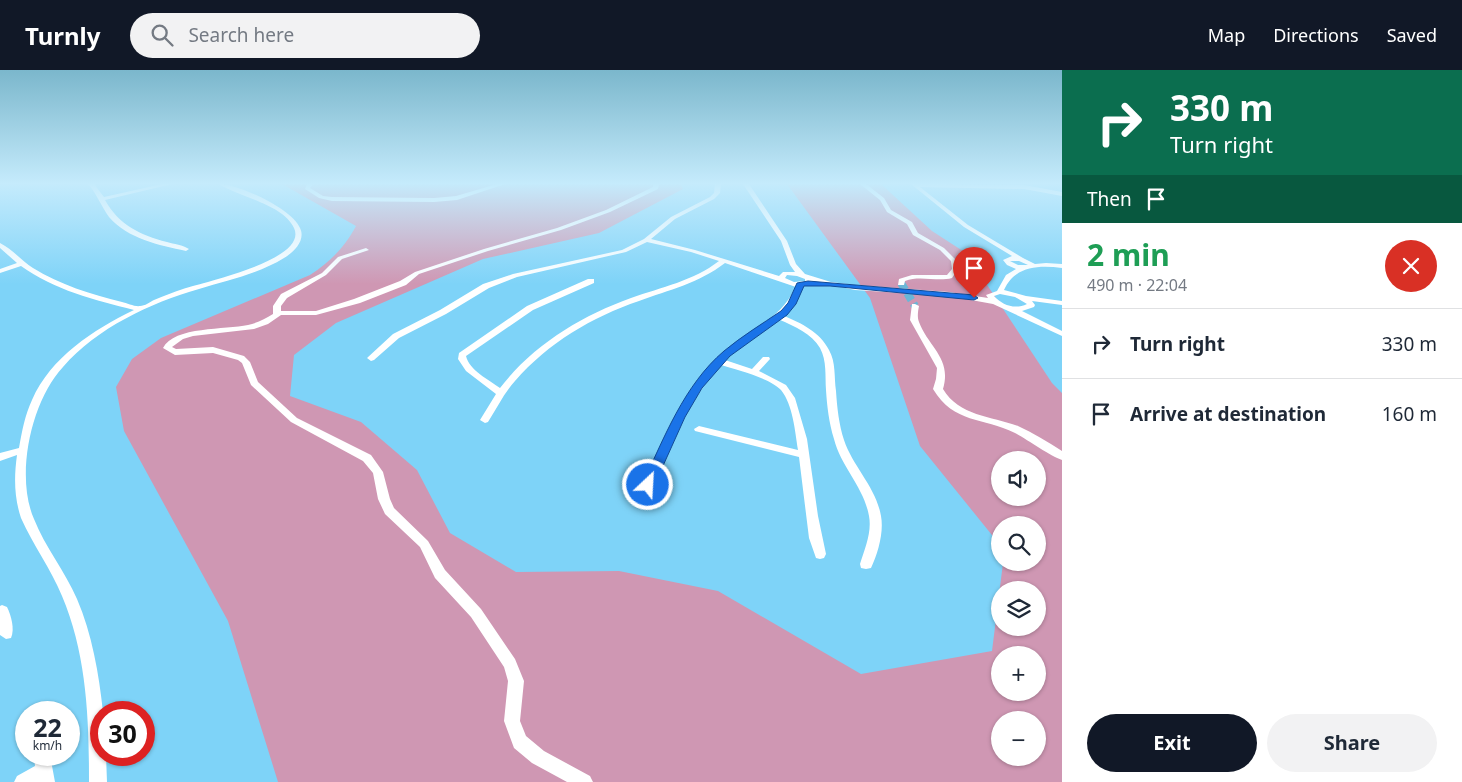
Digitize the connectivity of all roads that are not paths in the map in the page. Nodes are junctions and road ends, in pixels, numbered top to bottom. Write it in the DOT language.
graph roads {
  1 [pos="114,217"];
  2 [pos="289,217"];
  3 [pos="591,217"];
  4 [pos="676,217"];
  5 [pos="768,217"];
  6 [pos="900,217"];
  7 [pos="955,217"];
  8 [pos="646,240"];
  9 [pos="0,245"];
  10 [pos="186,249"];
  11 [pos="366,250"];
  12 [pos="1005,250"];
  13 [pos="1021,259"];
  14 [pos="724,261"];
  15 [pos="1008,261"];
  16 [pos="21,264"];
  17 [pos="793,265"];
  18 [pos="1029,265"];
  19 [pos="1062,266"];
  20 [pos="0,271"];
  21 [pos="1012,272"];
  22 [pos="785,277"];
  23 [pos="805,280"];
  24 [pos="591,281"];
  25 [pos="901,283"];
  26 [pos="1002,288"];
  27 [pos="796,294"];
  28 [pos="990,295"];
  29 [pos="1019,296"];
  30 [pos="967,297"];
  31 [pos="996,302"];
  32 [pos="1062,304"];
  33 [pos="915,306"];
  34 [pos="1006,306"];
  35 [pos="1027,307"];
  36 [pos="140,310"];
  37 [pos="277,313"];
  38 [pos="779,317"];
  39 [pos="1031,320"];
  40 [pos="1062,334"];
  41 [pos="371,358"];
  42 [pos="766,359"];
  43 [pos="719,361"];
  44 [pos="753,373"];
  45 [pos="500,392"];
  46 [pos="485,420"];
  47 [pos="699,429"];
  48 [pos="23,450"];
  49 [pos="804,455"];
  50 [pos="1062,456"];
  51 [pos="0,457"];
  52 [pos="648,485"];
  53 [pos="820,554"];
  54 [pos="866,564"];
  55 [pos="44,769"];
  56 [pos="23,782"];
  57 [pos="98,782"];
  58 [pos="584,782"];
  1 -- 10 [label="street"];
  2 -- 36 [label="street"];
  3 -- 37 [label="street"];
  4 -- 8 [label="street"];
  5 -- 17 [label="street"];
  6 -- 25 [label="street"];
  7 -- 12 [label="street"];
  8 -- 14 [label="street"];
  8 -- 41 [label="street"];
  9 -- 16 [label="street"];
  11 -- 37 [label="street"];
  12 -- 13 [label="street"];
  12 -- 15 [label="street"];
  13 -- 15 [label="street"];
  13 -- 18 [label="street"];
  14 -- 22 [label="street"];
  14 -- 45 [label="street"];
  15 -- 18 [label="street"];
  15 -- 21 [label="street"];
  16 -- 20 [label="street"];
  16 -- 36 [label="street"];
  17 -- 22 [label="street"];
  17 -- 23 [label="street"];
  18 -- 19 [label="street"];
  18 -- 21 [label="street"];
  21 -- 26 [label="street"];
  22 -- 23 [label="street"];
  22 -- 23 [label="street"];
  22 -- 27 [label="street"];
  23 -- 27 [label="street"];
  23 -- 30 [label="street"];
  24 -- 45 [label="street"];
  26 -- 28 [label="street"];
  26 -- 29 [label="street"];
  27 -- 38 [label="street"];
  28 -- 30 [label="street"];
  28 -- 31 [label="street"];
  29 -- 32 [label="street"];
  29 -- 35 [label="street"];
  30 -- 31 [label="street"];
  31 -- 34 [label="street"];
  32 -- 35 [label="street"];
  33 -- 50 [label="street"];
  34 -- 35 [label="street"];
  34 -- 39 [label="street"];
  35 -- 39 [label="street"];
  36 -- 48 [label="street"];
  37 -- 58 [label="street"];
  38 -- 43 [label="street"];
  38 -- 54 [label="street"];
  39 -- 40 [label="street"];
  42 -- 44 [label="street"];
  43 -- 44 [label="street"];
  43 -- 52 [label="street"];
  44 -- 49 [label="street"];
  45 -- 46 [label="street"];
  47 -- 49 [label="street"];
  48 -- 51 [label="street"];
  48 -- 57 [label="street"];
  49 -- 53 [label="street"];
  55 -- 56 [label="street"];
}
